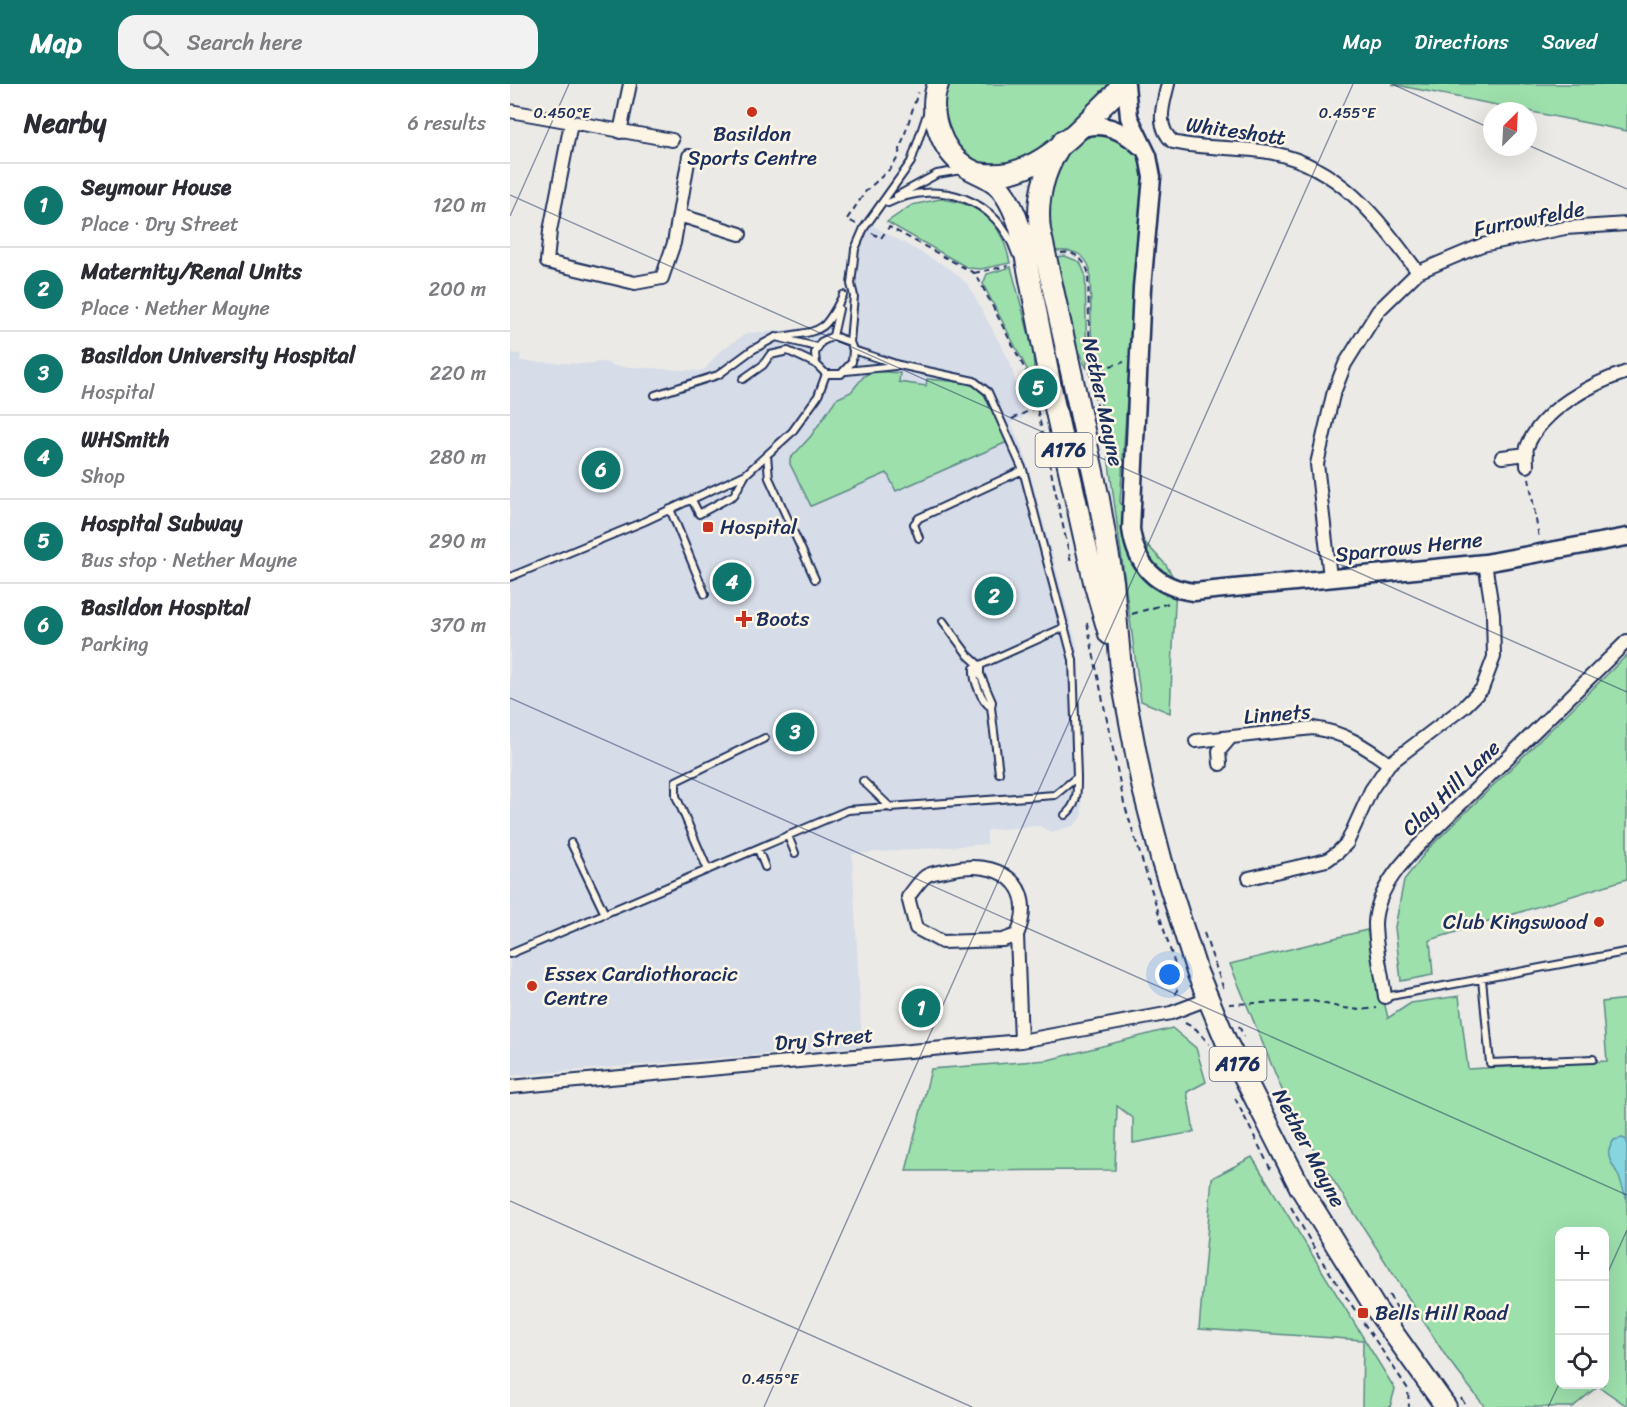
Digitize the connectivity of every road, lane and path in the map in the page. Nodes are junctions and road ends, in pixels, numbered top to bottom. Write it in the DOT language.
graph roads {
  1 [pos="630,84"];
  2 [pos="1124,84"];
  3 [pos="1168,84"];
  4 [pos="932,85"];
  5 [pos="510,111"];
  6 [pos="571,123"];
  7 [pos="620,132"];
  8 [pos="1068,136"];
  9 [pos="672,140"];
  10 [pos="689,156"];
  11 [pos="1148,156"];
  12 [pos="977,172"];
  13 [pos="888,203"];
  14 [pos="679,215"];
  15 [pos="847,219"];
  16 [pos="871,219"];
  17 [pos="1627,224"];
  18 [pos="740,234"];
  19 [pos="880,238"];
  20 [pos="1058,254"];
  21 [pos="1008,266"];
  22 [pos="1418,272"];
  23 [pos="974,273"];
  24 [pos="851,284"];
  25 [pos="843,295"];
  26 [pos="1035,315"];
  27 [pos="833,336"];
  28 [pos="776,337"];
  29 [pos="850,342"];
  30 [pos="817,347"];
  31 [pos="854,350"];
  32 [pos="1127,361"];
  33 [pos="816,364"];
  34 [pos="899,365"];
  35 [pos="846,371"];
  36 [pos="1090,372"];
  37 [pos="1627,372"];
  38 [pos="826,374"];
  39 [pos="743,379"];
  40 [pos="656,395"];
  41 [pos="1036,407"];
  42 [pos="1097,414"];
  43 [pos="1014,418"];
  44 [pos="767,455"];
  45 [pos="1502,457"];
  46 [pos="1527,460"];
  47 [pos="1023,470"];
  48 [pos="746,474"];
  49 [pos="692,500"];
  50 [pos="670,509"];
  51 [pos="1627,537"];
  52 [pos="918,538"];
  53 [pos="1541,553"];
  54 [pos="1485,563"];
  55 [pos="1072,565"];
  56 [pos="510,577"];
  57 [pos="1330,577"];
  58 [pos="815,579"];
  59 [pos="705,594"];
  60 [pos="1170,603"];
  61 [pos="1128,615"];
  62 [pos="943,621"];
  63 [pos="1087,622"];
  64 [pos="1065,627"];
  65 [pos="1627,641"];
  66 [pos="980,666"];
  67 [pos="1122,680"];
  68 [pos="1231,737"];
  69 [pos="765,738"];
  70 [pos="1196,741"];
  71 [pos="1220,764"];
  72 [pos="1389,764"];
  73 [pos="999,773"];
  74 [pos="1077,777"];
  75 [pos="863,781"];
  76 [pos="891,808"];
  77 [pos="1065,815"];
  78 [pos="788,836"];
  79 [pos="570,843"];
  80 [pos="758,849"];
  81 [pos="795,853"];
  82 [pos="765,867"];
  83 [pos="708,870"];
  84 [pos="1249,878"];
  85 [pos="605,914"];
  86 [pos="1202,929"];
  87 [pos="1017,935"];
  88 [pos="1625,952"];
  89 [pos="510,954"];
  90 [pos="1482,979"];
  91 [pos="1175,996"];
  92 [pos="1216,996"];
  93 [pos="1385,997"];
  94 [pos="1233,1012"];
  95 [pos="1236,1020"];
  96 [pos="1021,1041"];
  97 [pos="1248,1045"];
  98 [pos="1593,1059"];
  99 [pos="510,1087"];
  100 [pos="1389,1295"];
  101 [pos="1401,1313"];
  102 [pos="1449,1404"];
  103 [pos="1467,1407"];
  1 -- 7 [label="street"];
  2 -- 8 [label="main road, Nether Mayne / A176"];
  2 -- 11 [label="street"];
  3 -- 22 [label="street, Whiteshott"];
  4 -- 12 [label="main road, Nether Mayne / A176"];
  4 -- 15 [label="path"];
  4 -- 16 [label="lane"];
  5 -- 6 [label="street"];
  6 -- 7 [label="street"];
  6 -- 14 [label="street"];
  7 -- 9 [label="street"];
  8 -- 11 [label="street"];
  8 -- 12 [label="main road, Nether Mayne / A176"];
  8 -- 67 [label="main road, Nether Mayne / A176"];
  10 -- 14 [label="street"];
  11 -- 57 [label="street, Sparrows Herne"];
  12 -- 13 [label="lane"];
  12 -- 26 [label="main road, Nether Mayne / A176"];
  13 -- 16 [label="lane"];
  13 -- 26 [label="lane"];
  14 -- 18 [label="street"];
  16 -- 24 [label="lane"];
  17 -- 22 [label="street, Furrowfelde"];
  19 -- 23 [label="path"];
  20 -- 36 [label="path"];
  21 -- 23 [label="path"];
  22 -- 57 [label="street, Furrowfelde"];
  23 -- 41 [label="path"];
  24 -- 25 [label="lane"];
  24 -- 29 [label="lane"];
  25 -- 27 [label="lane"];
  25 -- 28 [label="lane"];
  26 -- 67 [label="main road, Nether Mayne / A176"];
  27 -- 29 [label="lane"];
  27 -- 30 [label="lane"];
  28 -- 30 [label="lane"];
  28 -- 40 [label="lane"];
  29 -- 31 [label="lane"];
  30 -- 33 [label="lane"];
  31 -- 34 [label="lane"];
  31 -- 35 [label="lane"];
  32 -- 36 [label="path"];
  33 -- 38 [label="lane"];
  33 -- 39 [label="lane"];
  34 -- 35 [label="lane"];
  34 -- 47 [label="lane"];
  35 -- 38 [label="lane"];
  36 -- 42 [label="path"];
  37 -- 46 [label="street"];
  38 -- 44 [label="lane"];
  41 -- 43 [label="path"];
  41 -- 55 [label="path"];
  44 -- 48 [label="lane"];
  44 -- 58 [label="lane"];
  45 -- 46 [label="street"];
  46 -- 53 [label="path"];
  47 -- 52 [label="lane"];
  47 -- 64 [label="lane"];
  48 -- 49 [label="lane"];
  48 -- 49 [label="lane"];
  49 -- 50 [label="lane"];
  50 -- 56 [label="lane"];
  50 -- 59 [label="lane"];
  51 -- 53 [label="street, Sparrows Herne"];
  53 -- 54 [label="street, Sparrows Herne"];
  54 -- 57 [label="street, Sparrows Herne"];
  54 -- 72 [label="street"];
  60 -- 61 [label="path"];
  62 -- 66 [label="lane"];
  63 -- 91 [label="path"];
  64 -- 66 [label="lane"];
  64 -- 74 [label="lane"];
  65 -- 93 [label="street, Clay Hill Lane"];
  66 -- 73 [label="lane"];
  67 -- 92 [label="main road, Nether Mayne / A176"];
  68 -- 70 [label="street, Linnets"];
  68 -- 71 [label="street"];
  68 -- 72 [label="street, Linnets"];
  69 -- 83 [label="lane"];
  72 -- 84 [label="street"];
  74 -- 76 [label="lane"];
  74 -- 77 [label="lane"];
  75 -- 76 [label="lane"];
  76 -- 78 [label="lane"];
  78 -- 80 [label="lane"];
  78 -- 81 [label="lane"];
  79 -- 85 [label="lane"];
  80 -- 82 [label="lane"];
  80 -- 83 [label="lane"];
  83 -- 85 [label="lane"];
  85 -- 89 [label="lane"];
  86 -- 92 [label="path"];
  87 -- 87 [label="street"];
  87 -- 96 [label="street"];
  88 -- 90 [label="lane"];
  90 -- 93 [label="lane"];
  90 -- 98 [label="lane"];
  92 -- 96 [label="street, Dry Street"];
  92 -- 102 [label="main road, Nether Mayne / A176"];
  93 -- 94 [label="path"];
  95 -- 97 [label="path"];
  96 -- 99 [label="street, Dry Street"];
  100 -- 101 [label="path"];
  102 -- 103 [label="path"];
}
